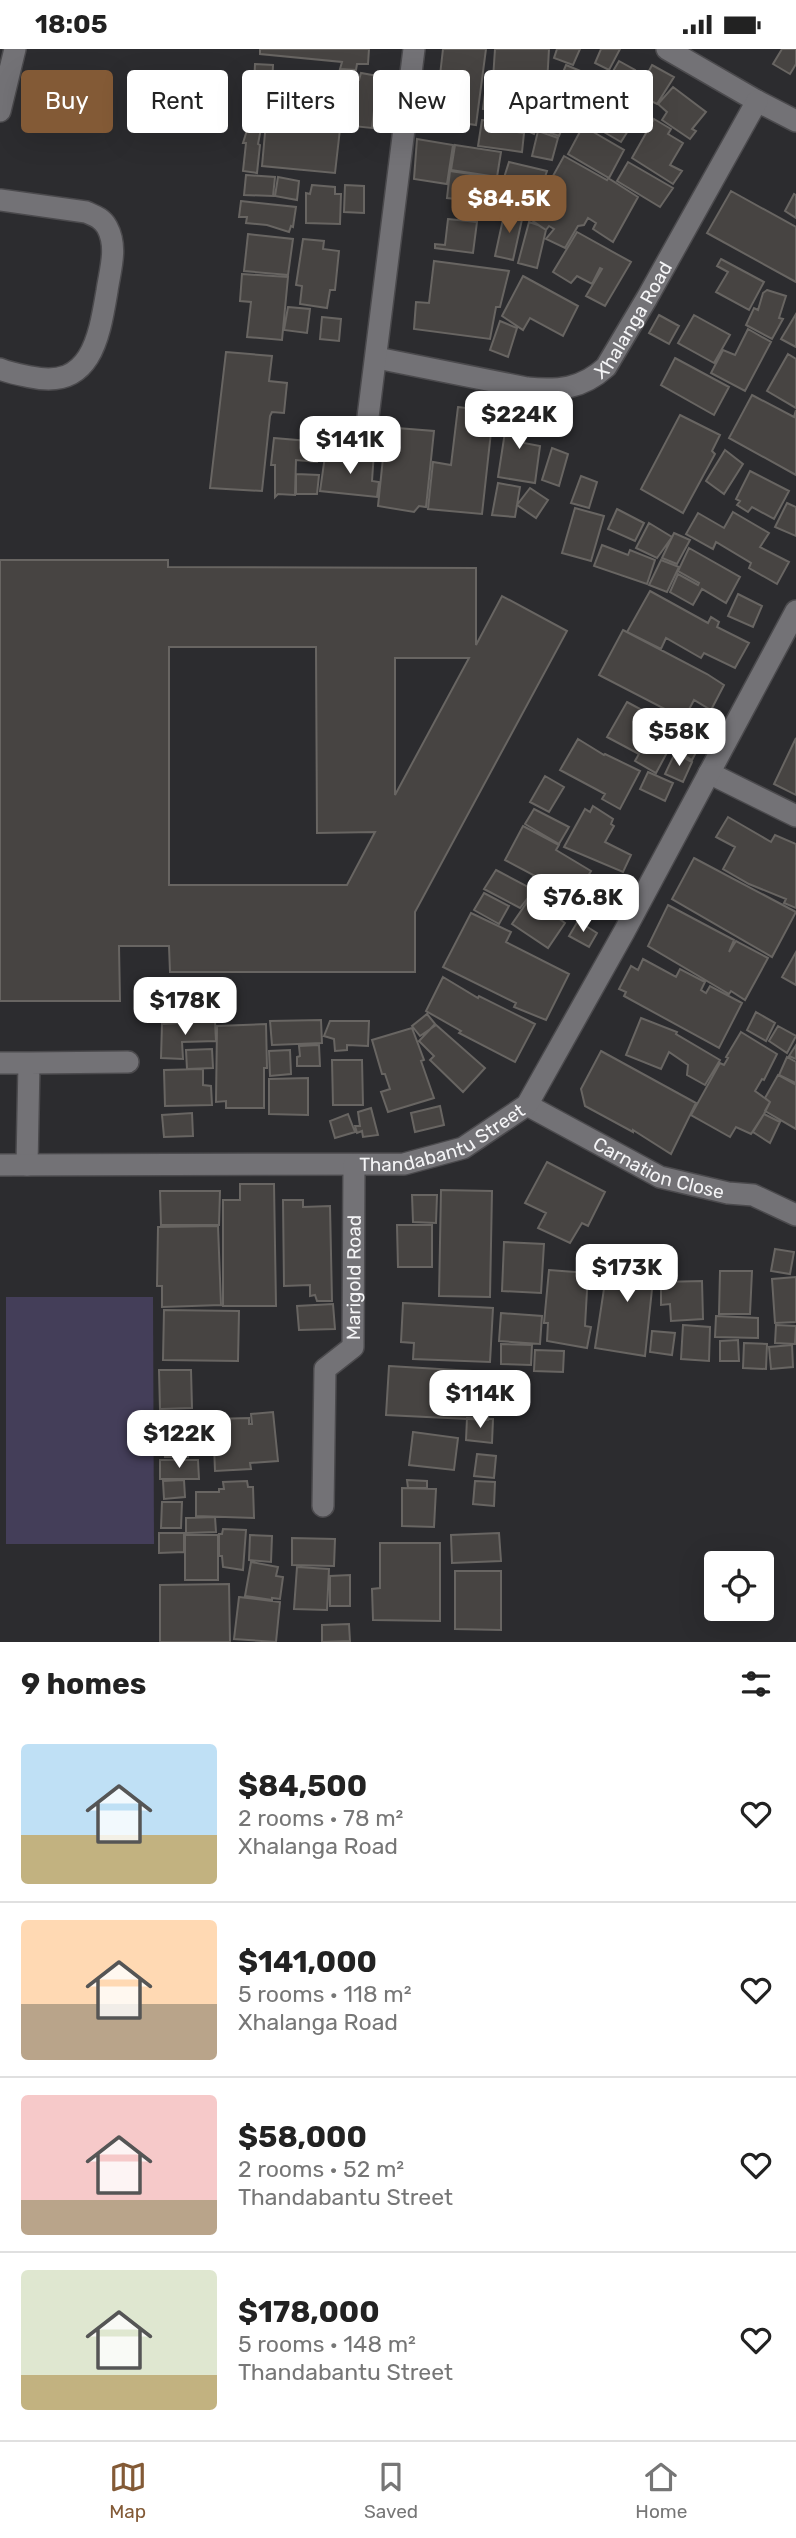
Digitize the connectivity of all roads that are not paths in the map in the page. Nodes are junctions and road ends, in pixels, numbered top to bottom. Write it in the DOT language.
graph roads {
  1 [pos="15,49"];
  2 [pos="414,49"];
  3 [pos="667,49"];
  4 [pos="757,101"];
  5 [pos="0,111"];
  6 [pos="796,121"];
  7 [pos="0,200"];
  8 [pos="377,358"];
  9 [pos="0,369"];
  10 [pos="366,433"];
  11 [pos="796,611"];
  12 [pos="709,773"];
  13 [pos="796,816"];
  14 [pos="128,1062"];
  15 [pos="0,1063"];
  16 [pos="29,1063"];
  17 [pos="527,1105"];
  18 [pos="0,1165"];
  19 [pos="27,1165"];
  20 [pos="354,1165"];
  21 [pos="796,1215"];
  22 [pos="323,1506"];
  1 -- 5 [label="street"];
  2 -- 8 [label="street"];
  3 -- 4 [label="street"];
  4 -- 6 [label="street"];
  4 -- 8 [label="street, Xhalanga Road"];
  7 -- 9 [label="street"];
  8 -- 10 [label="street"];
  11 -- 12 [label="street, Thandabantu Street"];
  12 -- 13 [label="street"];
  12 -- 17 [label="street, Thandabantu Street"];
  14 -- 16 [label="street"];
  15 -- 16 [label="street"];
  16 -- 19 [label="street"];
  17 -- 20 [label="street, Thandabantu Street"];
  17 -- 21 [label="street, Carnation Close"];
  18 -- 19 [label="street, Thandabantu Street"];
  19 -- 20 [label="street, Thandabantu Street"];
  20 -- 22 [label="street, Marigold Road"];
}
